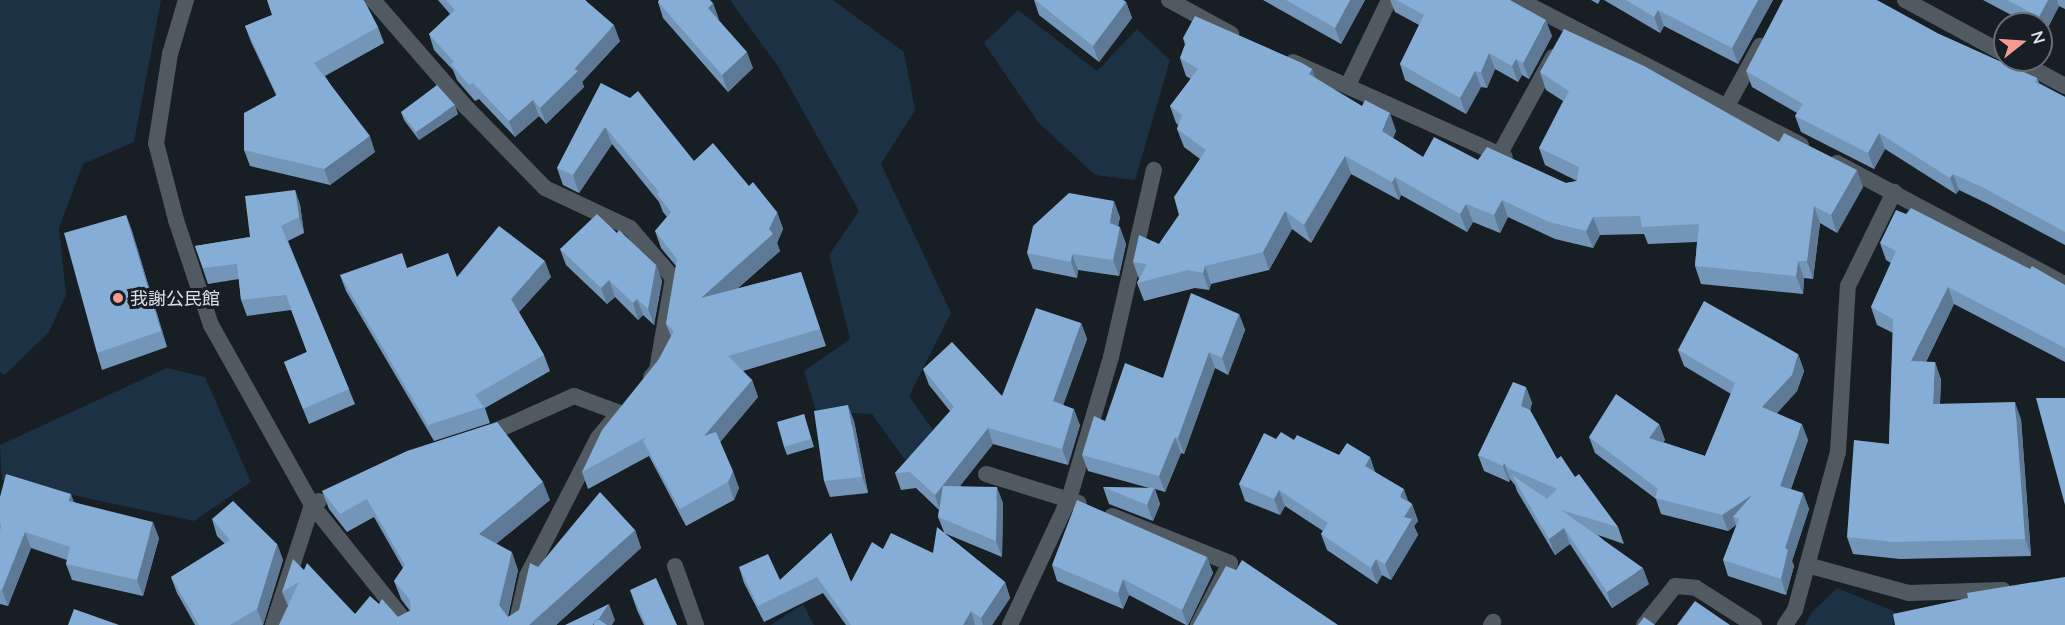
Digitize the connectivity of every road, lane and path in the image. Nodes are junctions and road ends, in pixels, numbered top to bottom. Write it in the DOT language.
graph roads {
  1 [pos="186,0"];
  2 [pos="373,0"];
  3 [pos="1169,0"];
  4 [pos="1389,0"];
  5 [pos="1519,0"];
  6 [pos="1905,0"];
  7 [pos="1569,27"];
  8 [pos="1768,30"];
  9 [pos="1249,43"];
  10 [pos="1993,48"];
  11 [pos="1282,57"];
  12 [pos="2039,72"];
  13 [pos="1348,85"];
  14 [pos="2065,86"];
  15 [pos="1726,108"];
  16 [pos="1499,154"];
  17 [pos="1518,164"];
  18 [pos="1154,170"];
  19 [pos="1894,192"];
  20 [pos="2065,284"];
  21 [pos="620,413"];
  22 [pos="461,443"];
  23 [pos="986,474"];
  24 [pos="332,495"];
  25 [pos="1069,499"];
  26 [pos="312,505"];
  27 [pos="1807,565"];
  28 [pos="675,566"];
  29 [pos="2021,587"];
  30 [pos="273,625"];
  31 [pos="408,625"];
  32 [pos="516,625"];
  33 [pos="696,625"];
  34 [pos="1010,625"];
  35 [pos="1198,625"];
  36 [pos="1644,625"];
  37 [pos="1754,625"];
  38 [pos="1785,625"];
  1 -- 26 [label="street"];
  2 -- 21 [label="street"];
  3 -- 9 [label="street"];
  4 -- 13 [label="street"];
  5 -- 7 [label="street"];
  6 -- 10 [label="street"];
  7 -- 15 [label="street"];
  7 -- 16 [label="street"];
  8 -- 15 [label="street"];
  11 -- 13 [label="street"];
  12 -- 14 [label="street"];
  13 -- 16 [label="street"];
  15 -- 19 [label="street"];
  16 -- 17 [label="street"];
  18 -- 25 [label="street"];
  19 -- 20 [label="street"];
  19 -- 27 [label="street"];
  21 -- 22 [label="street"];
  21 -- 32 [label="street"];
  23 -- 25 [label="street"];
  24 -- 26 [label="street"];
  25 -- 34 [label="street"];
  25 -- 35 [label="street"];
  26 -- 30 [label="street"];
  26 -- 31 [label="street"];
  27 -- 29 [label="street"];
  27 -- 38 [label="street"];
  28 -- 33 [label="street"];
  36 -- 37 [label="street"];
}
